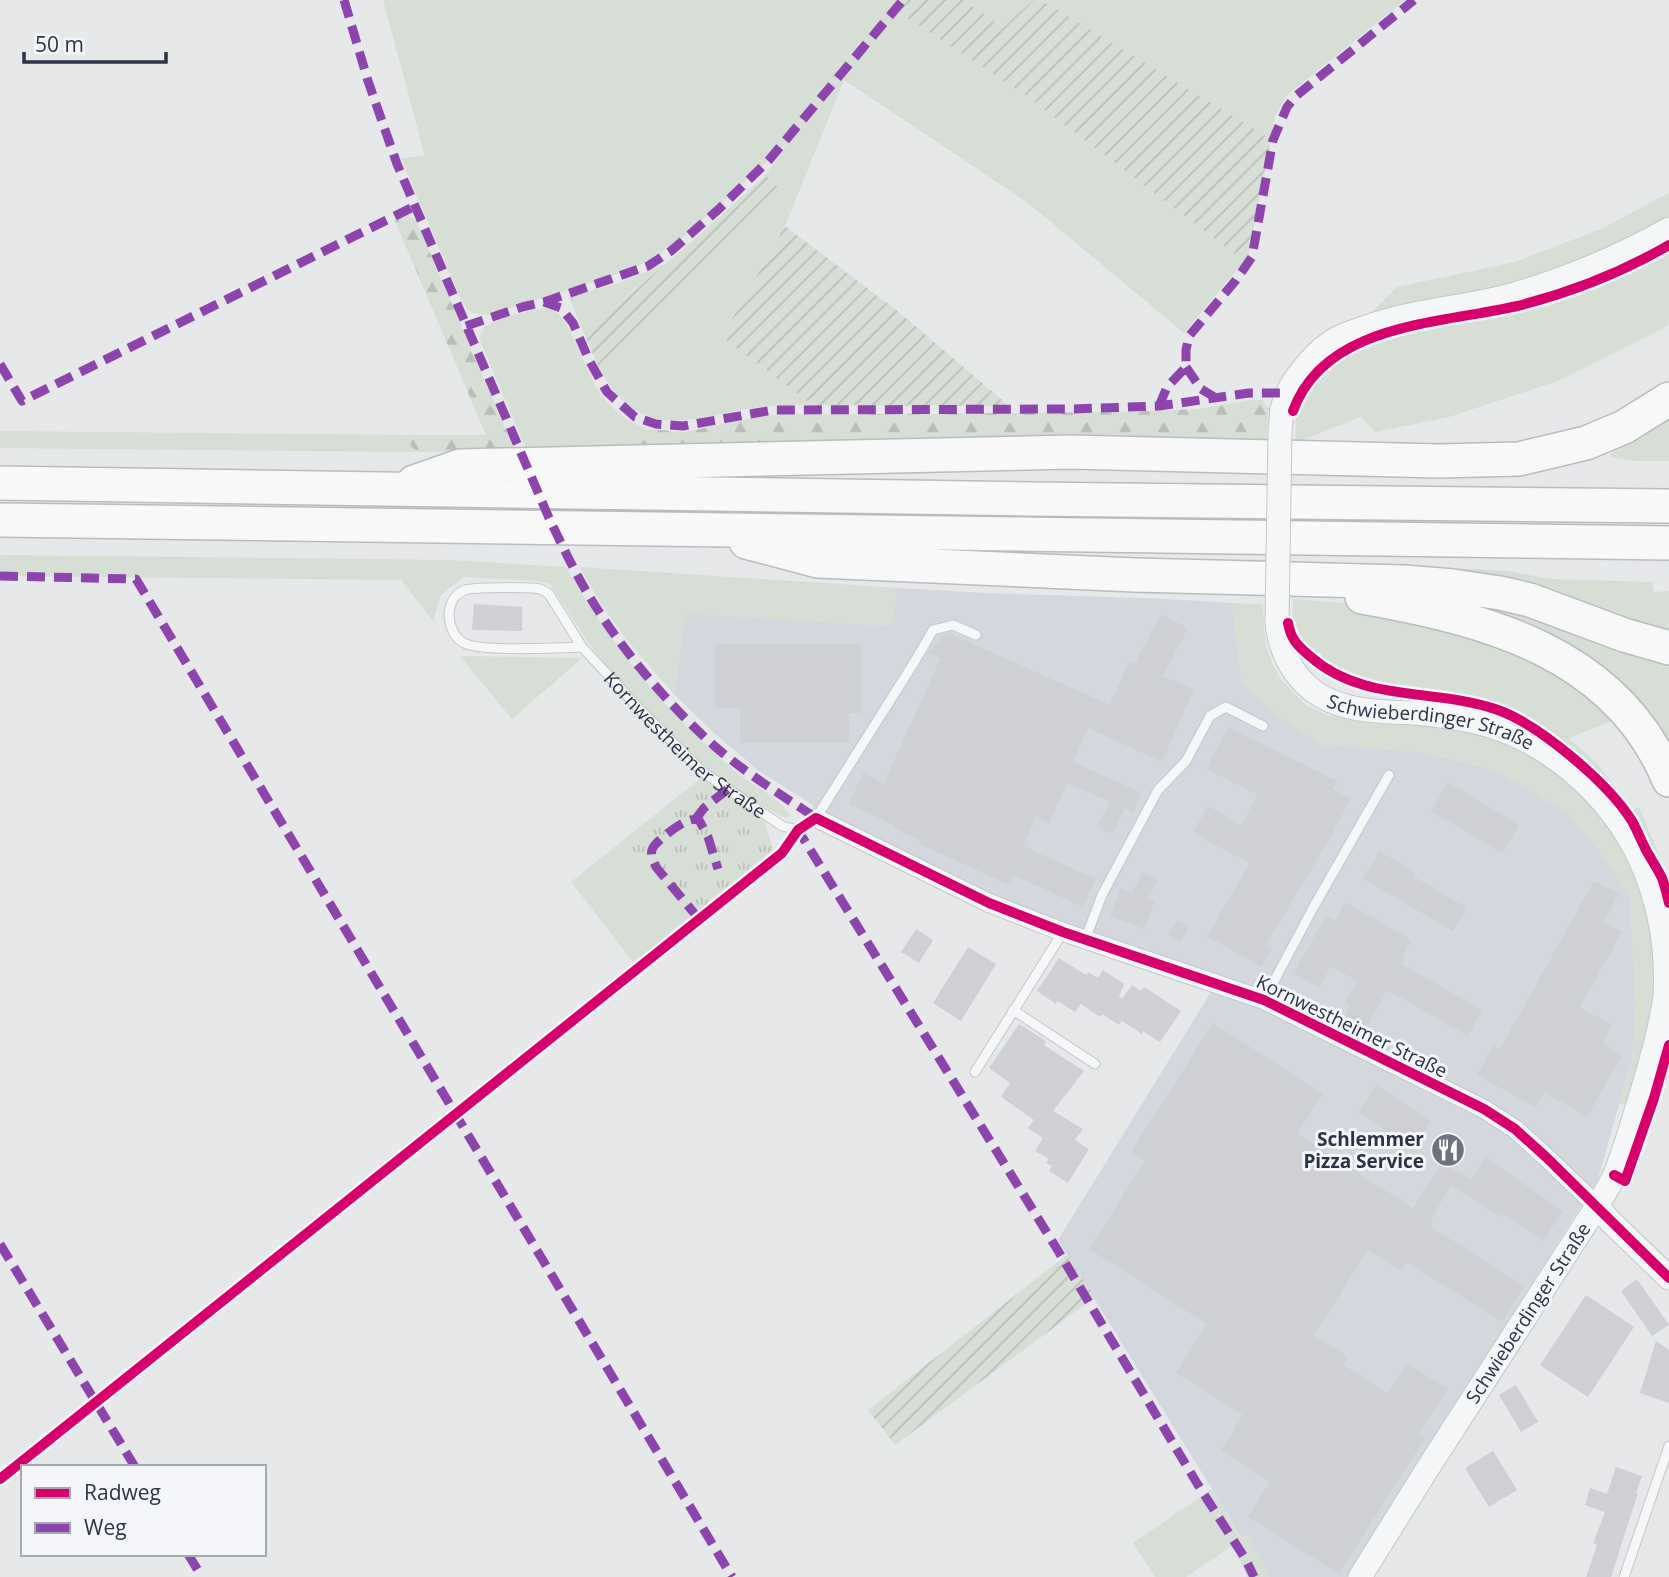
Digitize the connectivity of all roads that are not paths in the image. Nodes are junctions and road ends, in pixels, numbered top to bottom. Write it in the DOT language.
graph roads {
  1 [pos="1669,229"];
  2 [pos="1669,399"];
  3 [pos="557,478"];
  4 [pos="0,483"];
  5 [pos="1669,485"];
  6 [pos="1526,504"];
  7 [pos="1669,506"];
  8 [pos="0,520"];
  9 [pos="696,529"];
  10 [pos="1669,543"];
  11 [pos="1289,578"];
  12 [pos="976,635"];
  13 [pos="582,648"];
  14 [pos="1669,648"];
  15 [pos="1263,726"];
  16 [pos="1389,775"];
  17 [pos="1669,780"];
  18 [pos="816,818"];
  19 [pos="1063,932"];
  20 [pos="1085,940"];
  21 [pos="1264,1000"];
  22 [pos="1013,1010"];
  23 [pos="1095,1064"];
  24 [pos="975,1072"];
  25 [pos="1597,1206"];
  26 [pos="1669,1278"];
  27 [pos="1669,1446"];
  28 [pos="1360,1577"];
  29 [pos="1624,1577"];
  1 -- 25 [label="street, Schwieberdinger Straße, bridge"];
  2 -- 3 [label="highway"];
  3 -- 4 [label="highway"];
  3 -- 6 [label="highway"];
  5 -- 6 [label="highway"];
  6 -- 7 [label="highway"];
  8 -- 9 [label="highway"];
  9 -- 10 [label="highway"];
  9 -- 11 [label="highway"];
  11 -- 14 [label="highway"];
  11 -- 17 [label="highway"];
  12 -- 18 [label="lane"];
  13 -- 13 [label="lane, Kornwestheimer Straße"];
  13 -- 18 [label="lane, Kornwestheimer Straße"];
  15 -- 20 [label="lane"];
  16 -- 21 [label="lane, Kornwestheimer Straße"];
  18 -- 19 [label="street, Kornwestheimer Straße"];
  19 -- 20 [label="street, Kornwestheimer Straße"];
  19 -- 22 [label="lane"];
  20 -- 21 [label="street, Kornwestheimer Straße"];
  21 -- 25 [label="street, Kornwestheimer Straße"];
  22 -- 23 [label="lane"];
  22 -- 24 [label="lane"];
  25 -- 26 [label="street, Kornwestheimer Straße"];
  25 -- 28 [label="street, Schwieberdinger Straße"];
  27 -- 29 [label="lane"];
}
